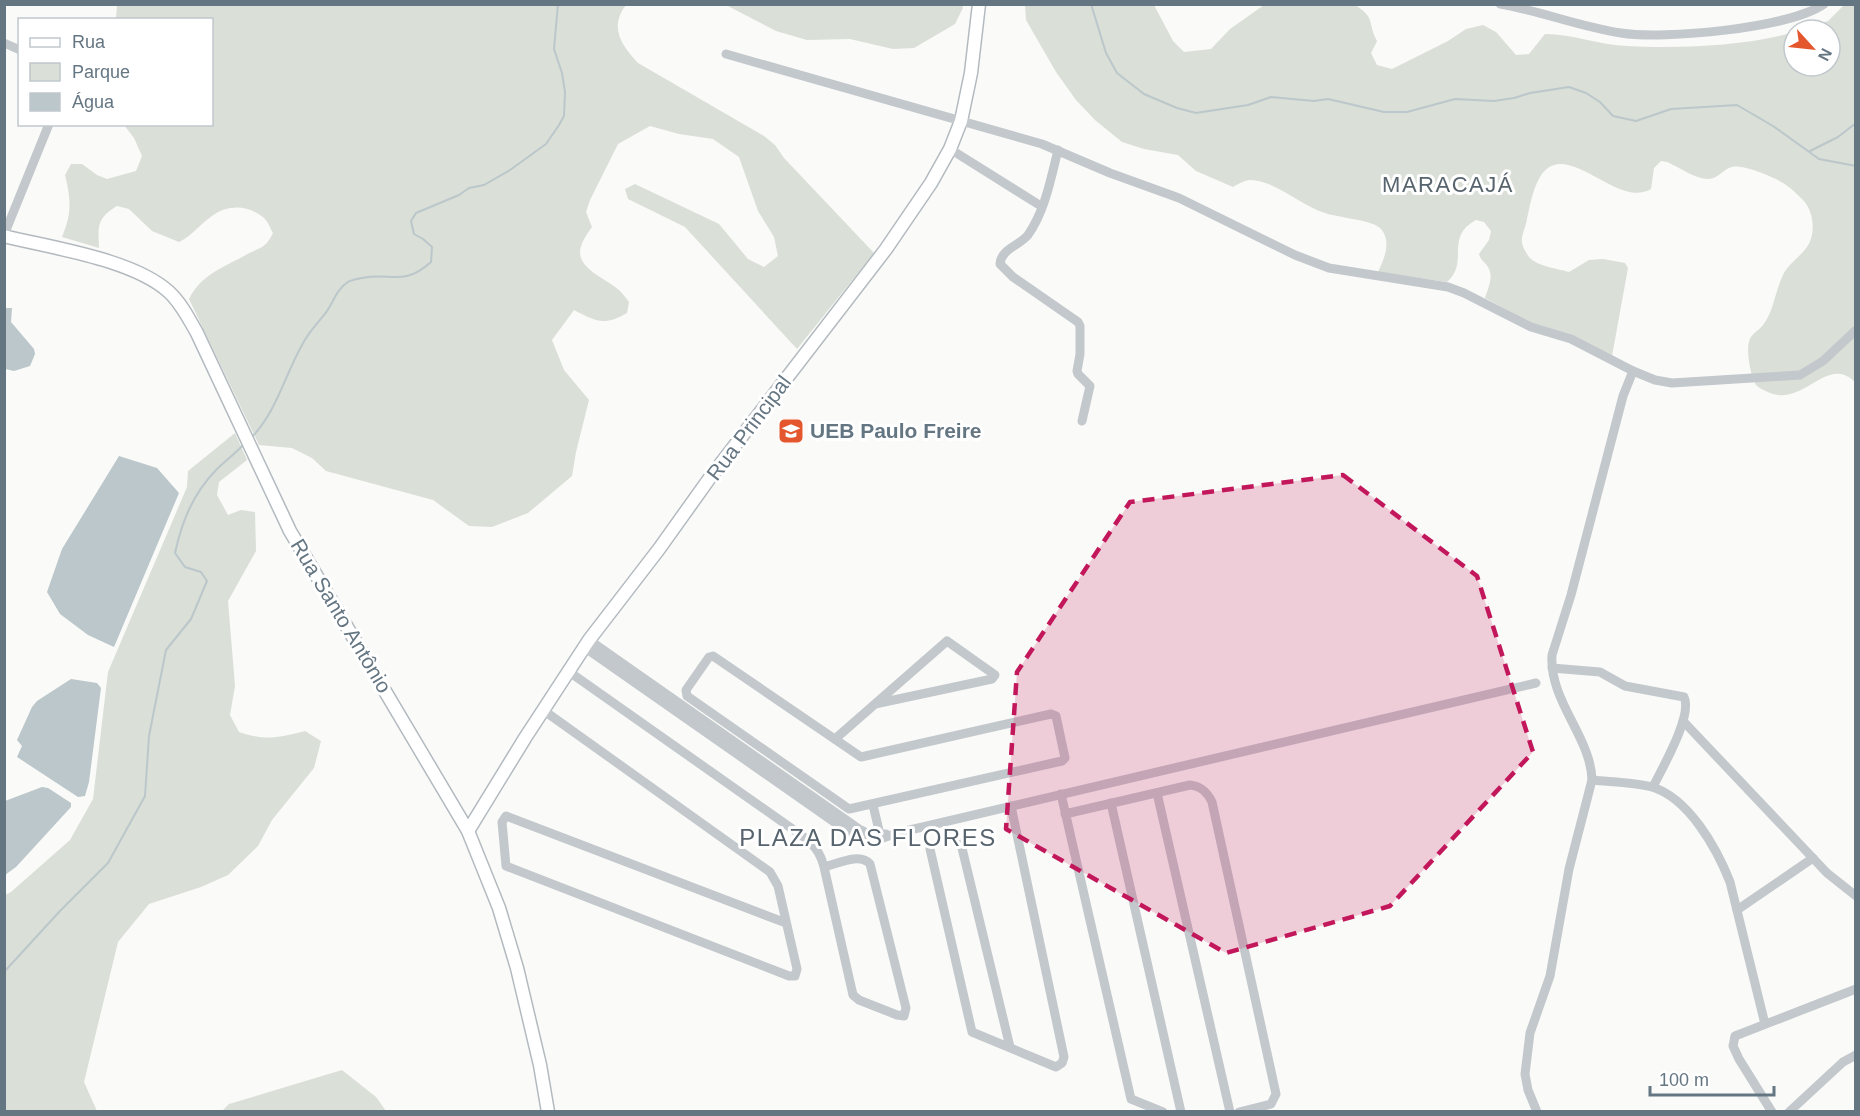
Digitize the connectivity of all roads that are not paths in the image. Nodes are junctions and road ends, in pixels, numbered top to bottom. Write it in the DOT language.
graph roads {
  1 [pos="979,4"];
  2 [pos="1500,4"];
  3 [pos="1824,4"];
  4 [pos="4,43"];
  5 [pos="18,49"];
  6 [pos="726,54"];
  7 [pos="961,121"];
  8 [pos="48,126"];
  9 [pos="950,149"];
  10 [pos="1058,150"];
  11 [pos="1041,206"];
  12 [pos="4,235"];
  13 [pos="1856,330"];
  14 [pos="1633,371"];
  15 [pos="1082,421"];
  16 [pos="587,643"];
  17 [pos="1552,668"];
  18 [pos="568,671"];
  19 [pos="1536,683"];
  20 [pos="875,704"];
  21 [pos="543,710"];
  22 [pos="1683,721"];
  23 [pos="835,739"];
  24 [pos="1592,780"];
  25 [pos="1653,787"];
  26 [pos="1157,793"];
  27 [pos="1061,794"];
  28 [pos="1111,803"];
  29 [pos="873,805"];
  30 [pos="1011,806"];
  31 [pos="1065,814"];
  32 [pos="468,831"];
  33 [pos="880,837"];
  34 [pos="961,844"];
  35 [pos="930,849"];
  36 [pos="1813,858"];
  37 [pos="824,867"];
  38 [pos="1856,896"];
  39 [pos="1737,910"];
  40 [pos="786,922"];
  41 [pos="1856,988"];
  42 [pos="1766,1024"];
  43 [pos="1010,1047"];
  44 [pos="1856,1055"];
  45 [pos="548,1112"];
  46 [pos="1163,1112"];
  47 [pos="1182,1112"];
  48 [pos="1230,1112"];
  49 [pos="1239,1112"];
  50 [pos="1537,1112"];
  51 [pos="1772,1112"];
  52 [pos="1789,1112"];
  1 -- 7 [label="main road, Rua Principal"];
  2 -- 3 [label="street"];
  4 -- 5 [label="street"];
  6 -- 7 [label="street"];
  7 -- 9 [label="main road, Rua Principal"];
  7 -- 10 [label="street"];
  8 -- 12 [label="street"];
  9 -- 11 [label="street"];
  9 -- 16 [label="main road, Rua Principal"];
  10 -- 11 [label="street"];
  10 -- 14 [label="street"];
  11 -- 15 [label="street"];
  12 -- 32 [label="main road, Rua Santo Antônio"];
  13 -- 14 [label="street"];
  14 -- 17 [label="street"];
  16 -- 18 [label="main road, Rua Principal"];
  16 -- 33 [label="street"];
  17 -- 22 [label="street"];
  17 -- 24 [label="street"];
  18 -- 21 [label="main road, Rua Principal"];
  18 -- 37 [label="street"];
  19 -- 27 [label="street"];
  20 -- 20 [label="street"];
  20 -- 23 [label="street"];
  21 -- 32 [label="main road, Rua Principal"];
  21 -- 40 [label="street"];
  22 -- 25 [label="street"];
  22 -- 36 [label="street"];
  23 -- 29 [label="street"];
  23 -- 29 [label="street"];
  24 -- 25 [label="street"];
  24 -- 50 [label="street"];
  25 -- 39 [label="street"];
  26 -- 28 [label="street"];
  26 -- 48 [label="street"];
  26 -- 49 [label="street"];
  27 -- 30 [label="street"];
  27 -- 31 [label="street"];
  28 -- 31 [label="street"];
  28 -- 47 [label="street"];
  29 -- 33 [label="street"];
  30 -- 33 [label="street"];
  30 -- 43 [label="street"];
  31 -- 46 [label="street"];
  32 -- 45 [label="main road, Rua Santo Antônio"];
  34 -- 43 [label="street"];
  35 -- 43 [label="street"];
  36 -- 38 [label="street"];
  36 -- 39 [label="street"];
  37 -- 37 [label="street"];
  39 -- 42 [label="street"];
  40 -- 40 [label="street"];
  41 -- 42 [label="street"];
  42 -- 51 [label="street"];
  44 -- 52 [label="street"];
}
